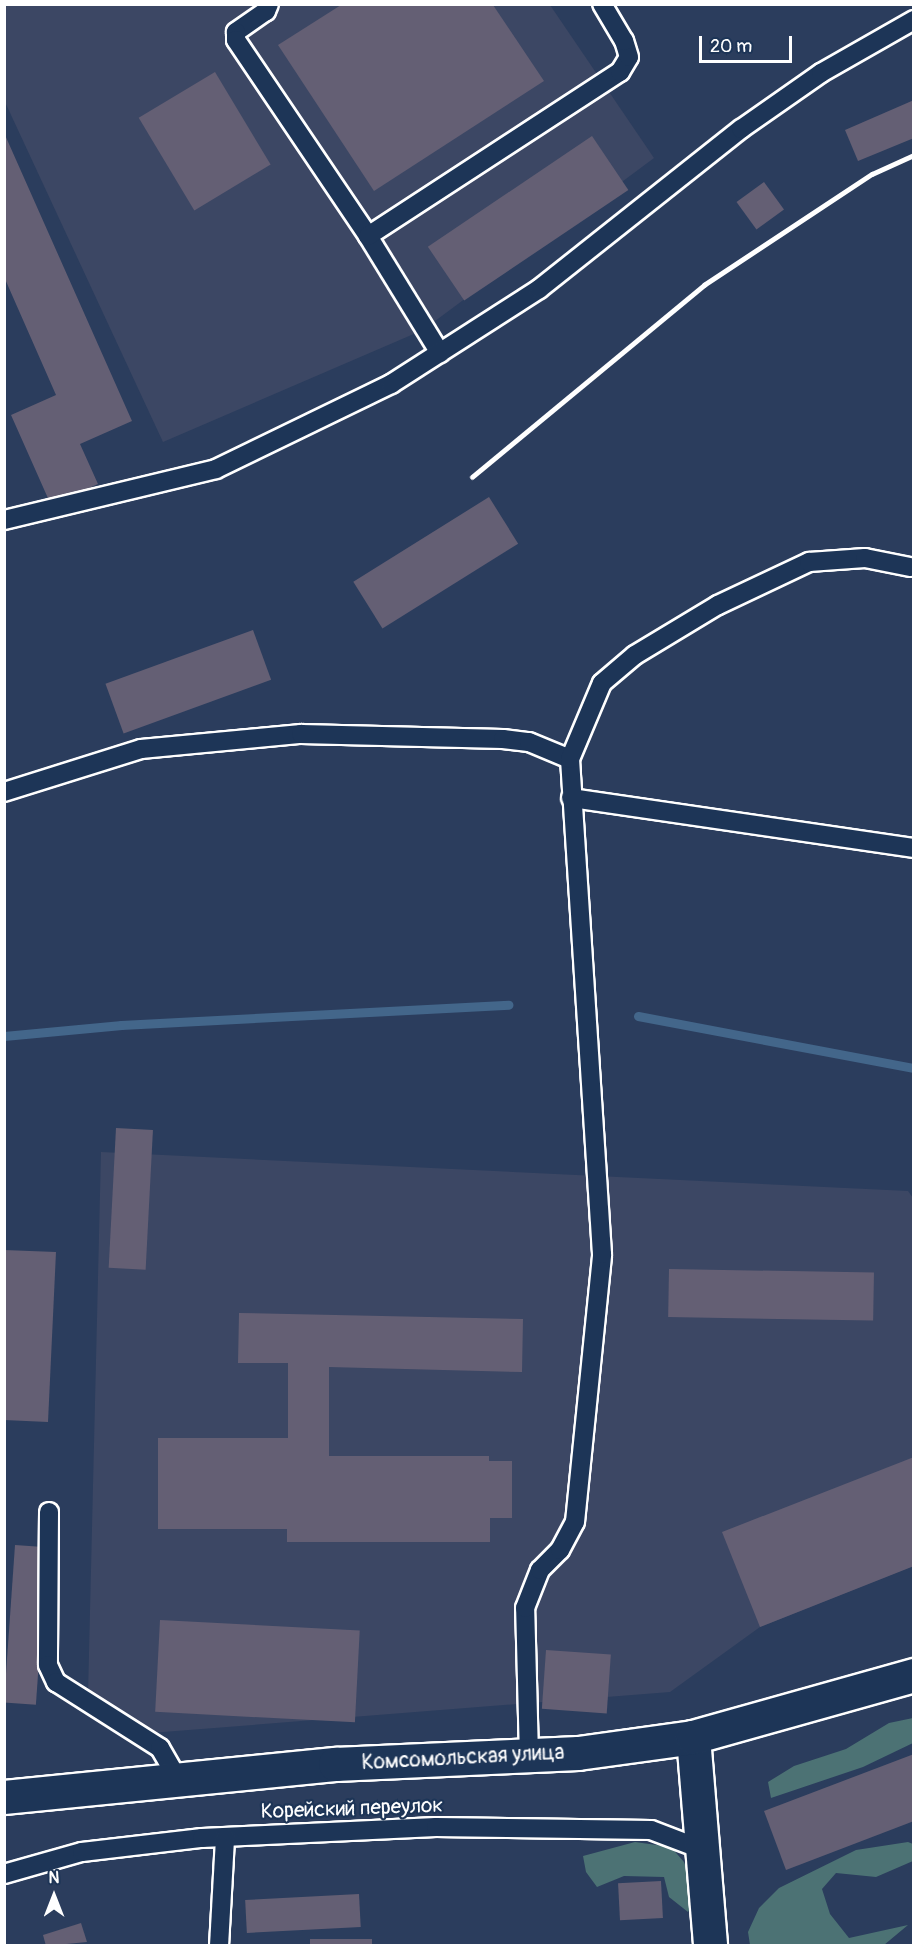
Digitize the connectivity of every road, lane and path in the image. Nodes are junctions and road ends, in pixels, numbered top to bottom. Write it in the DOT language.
graph roads {
  1 [pos="269,4"];
  2 [pos="602,4"];
  3 [pos="914,20"];
  4 [pos="368,236"];
  5 [pos="440,353"];
  6 [pos="4,520"];
  7 [pos="910,567"];
  8 [pos="570,759"];
  9 [pos="4,792"];
  10 [pos="571,798"];
  11 [pos="914,848"];
  12 [pos="49,1512"];
  13 [pos="914,1675"];
  14 [pos="693,1737"];
  15 [pos="529,1756"];
  16 [pos="177,1778"];
  17 [pos="4,1797"];
  18 [pos="225,1837"];
  19 [pos="701,1850"];
  20 [pos="4,1874"];
  21 [pos="219,1946"];
  22 [pos="710,1946"];
  1 -- 4 [label="lane"];
  2 -- 4 [label="lane"];
  3 -- 5 [label="lane"];
  4 -- 5 [label="lane"];
  5 -- 6 [label="lane"];
  7 -- 8 [label="lane"];
  8 -- 9 [label="lane"];
  8 -- 10 [label="lane"];
  10 -- 11 [label="lane"];
  10 -- 15 [label="lane"];
  12 -- 16 [label="lane"];
  13 -- 14 [label="main road, Комсомольская улица"];
  14 -- 15 [label="main road, Комсомольская улица"];
  14 -- 19 [label="main road"];
  15 -- 16 [label="main road, Комсомольская улица"];
  16 -- 17 [label="main road, Комсомольская улица"];
  18 -- 19 [label="lane, Корейский переулок"];
  18 -- 20 [label="lane, Корейский переулок"];
  18 -- 21 [label="lane"];
  19 -- 22 [label="main road"];
}
